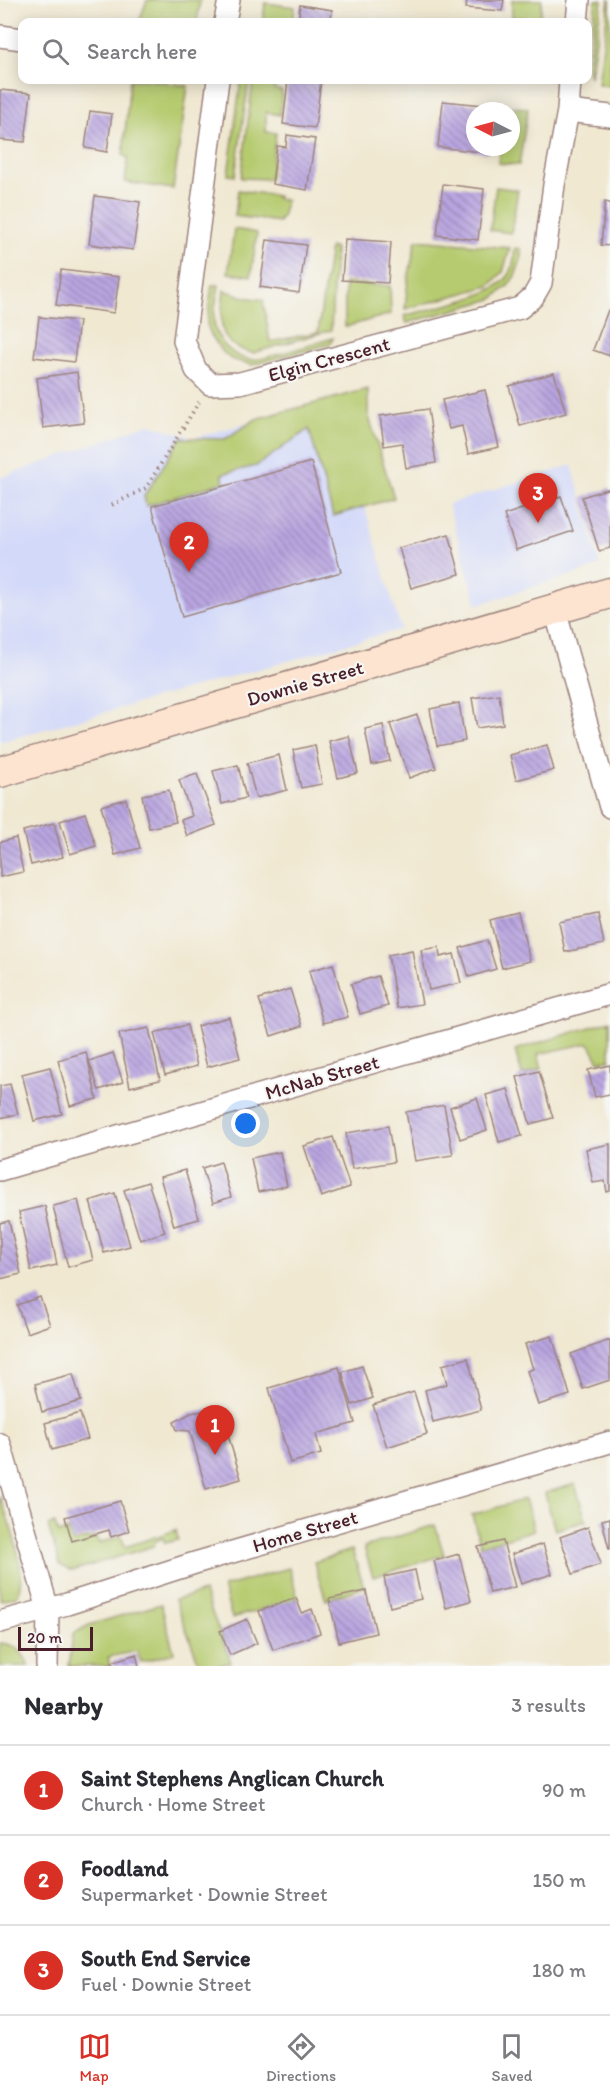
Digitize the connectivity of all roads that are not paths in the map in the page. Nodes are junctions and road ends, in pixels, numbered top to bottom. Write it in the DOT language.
graph roads {
  1 [pos="229,0"];
  2 [pos="579,0"];
  3 [pos="226,18"];
  4 [pos="577,18"];
  5 [pos="0,36"];
  6 [pos="18,38"];
  7 [pos="217,84"];
  8 [pos="570,84"];
  9 [pos="568,111"];
  10 [pos="610,116"];
  11 [pos="610,593"];
  12 [pos="555,610"];
  13 [pos="0,772"];
  14 [pos="610,807"];
  15 [pos="610,994"];
  16 [pos="0,1170"];
  17 [pos="610,1442"];
  18 [pos="0,1444"];
  19 [pos="48,1609"];
  20 [pos="0,1622"];
  21 [pos="47,1666"];
  1 -- 3 [label="street"];
  2 -- 4 [label="street"];
  5 -- 6 [label="street"];
  7 -- 9 [label="street, Elgin Crescent"];
  8 -- 9 [label="street, Elgin Crescent"];
  9 -- 10 [label="street"];
  11 -- 12 [label="main road, Downie Street"];
  12 -- 13 [label="main road, Downie Street"];
  12 -- 14 [label="street"];
  15 -- 16 [label="street, McNab Street"];
  17 -- 19 [label="street, Home Street"];
  18 -- 19 [label="street"];
  19 -- 20 [label="street, Home Street"];
  19 -- 21 [label="street"];
}
